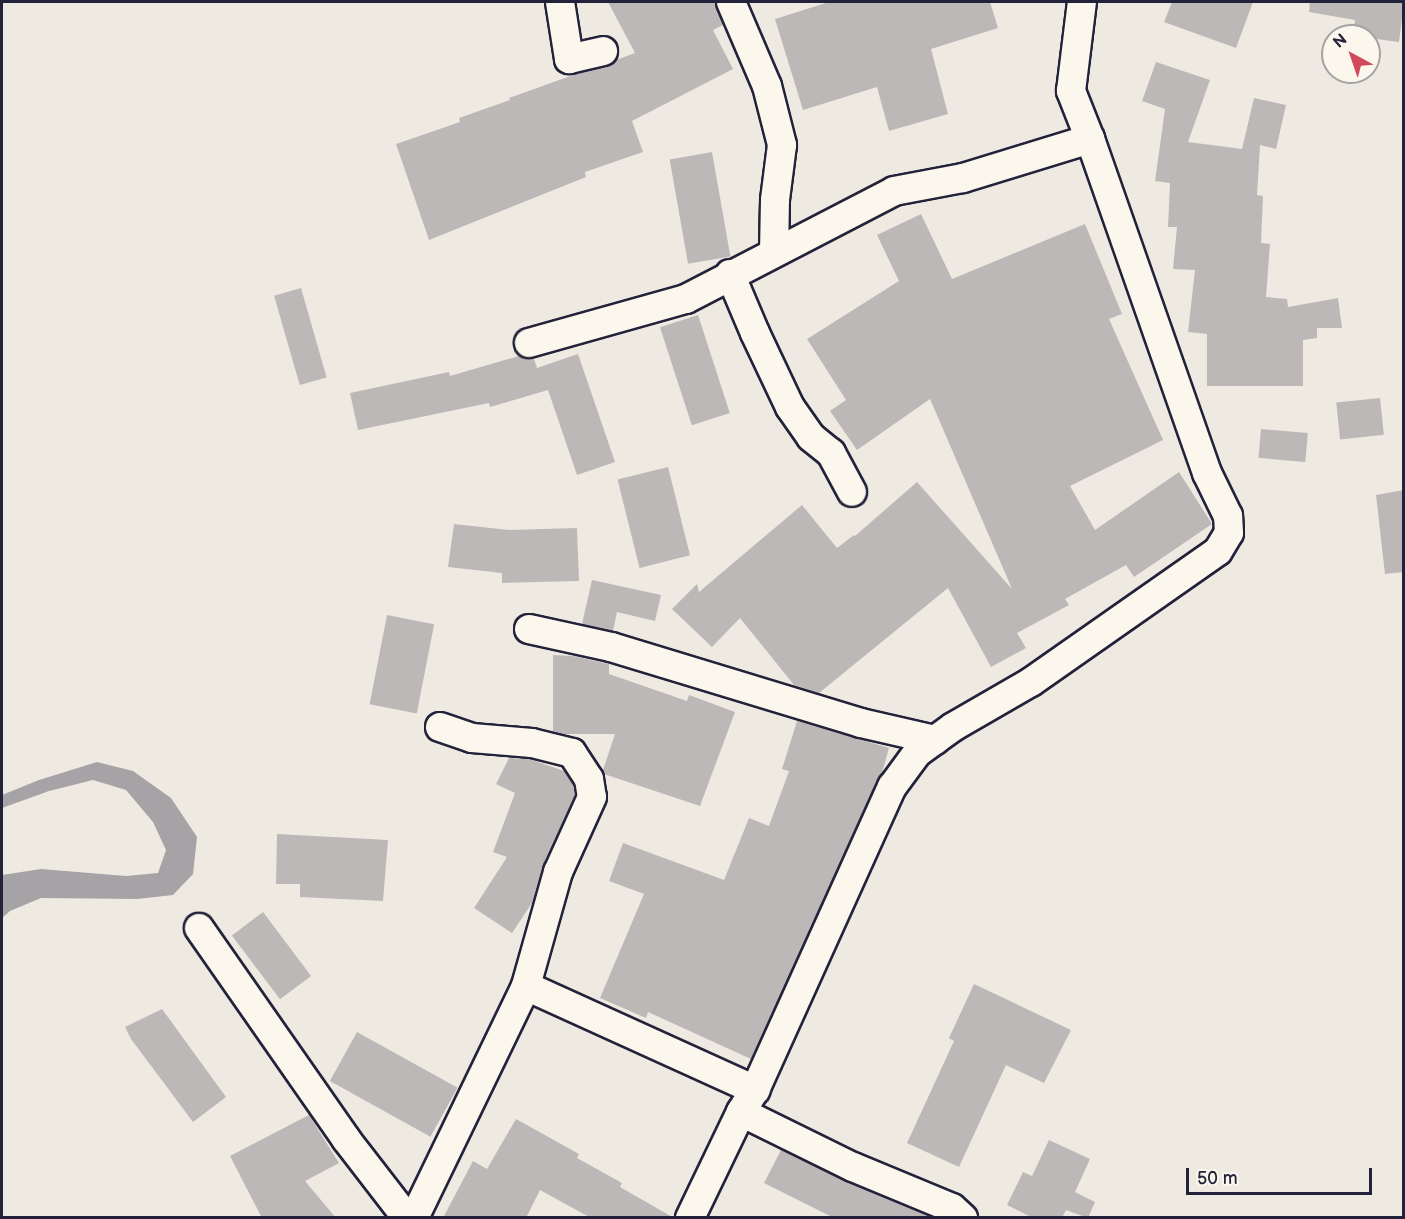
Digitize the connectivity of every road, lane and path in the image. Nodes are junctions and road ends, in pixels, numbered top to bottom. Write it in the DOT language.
graph roads {
  1 [pos="560,2"];
  2 [pos="730,2"];
  3 [pos="1082,2"];
  4 [pos="603,51"];
  5 [pos="1090,138"];
  6 [pos="774,252"];
  7 [pos="730,274"];
  8 [pos="529,343"];
  9 [pos="852,492"];
  10 [pos="529,629"];
  11 [pos="440,727"];
  12 [pos="935,740"];
  13 [pos="199,928"];
  14 [pos="526,986"];
  15 [pos="748,1101"];
  16 [pos="407,1218"];
  17 [pos="414,1218"];
  18 [pos="690,1218"];
  19 [pos="963,1218"];
  1 -- 4 [label="street"];
  2 -- 6 [label="street"];
  3 -- 5 [label="street"];
  5 -- 6 [label="street"];
  5 -- 12 [label="street"];
  6 -- 7 [label="street"];
  7 -- 8 [label="street"];
  7 -- 9 [label="street"];
  10 -- 12 [label="street"];
  11 -- 14 [label="street"];
  12 -- 15 [label="street"];
  13 -- 16 [label="street"];
  14 -- 15 [label="street"];
  14 -- 17 [label="street"];
  15 -- 18 [label="street"];
  15 -- 19 [label="street"];
}
